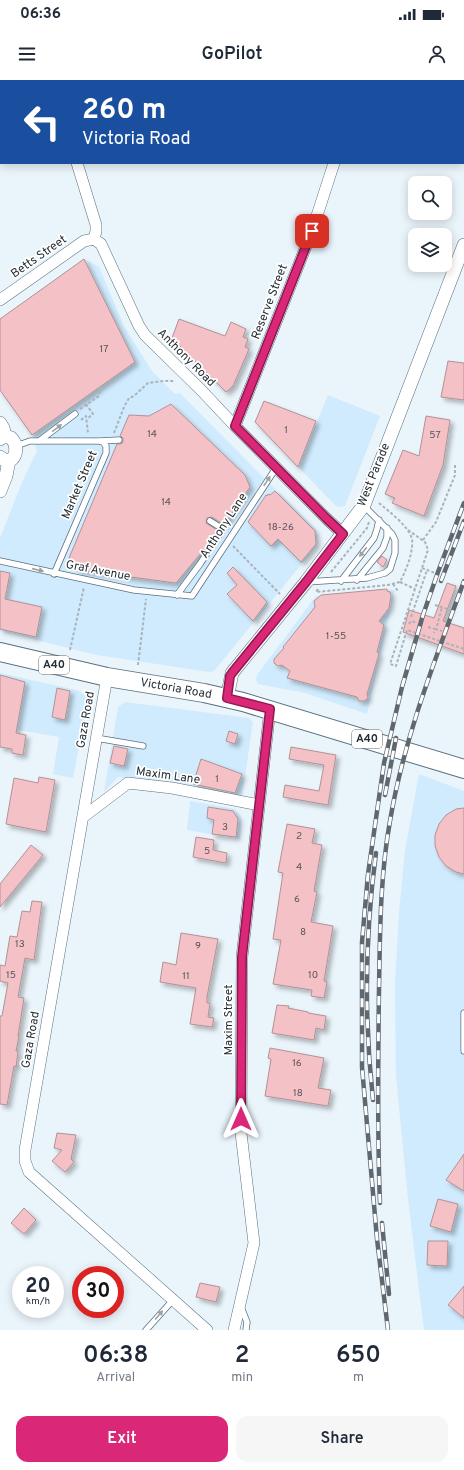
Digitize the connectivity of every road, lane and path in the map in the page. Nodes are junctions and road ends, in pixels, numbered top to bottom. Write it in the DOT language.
graph roads {
  1 [pos="76,164"];
  2 [pos="334,164"];
  3 [pos="94,239"];
  4 [pos="464,245"];
  5 [pos="0,300"];
  6 [pos="174,381"];
  7 [pos="101,385"];
  8 [pos="86,404"];
  9 [pos="78,417"];
  10 [pos="87,419"];
  11 [pos="0,424"];
  12 [pos="235,426"];
  13 [pos="88,433"];
  14 [pos="3,437"];
  15 [pos="111,440"];
  16 [pos="119,440"];
  17 [pos="39,441"];
  18 [pos="99,441"];
  19 [pos="15,446"];
  20 [pos="2,458"];
  21 [pos="455,463"];
  22 [pos="276,468"];
  23 [pos="0,491"];
  24 [pos="364,505"];
  25 [pos="379,520"];
  26 [pos="210,521"];
  27 [pos="370,521"];
  28 [pos="387,528"];
  29 [pos="408,530"];
  30 [pos="343,534"];
  31 [pos="423,540"];
  32 [pos="228,541"];
  33 [pos="0,561"];
  34 [pos="422,568"];
  35 [pos="427,570"];
  36 [pos="331,572"];
  37 [pos="435,573"];
  38 [pos="54,574"];
  39 [pos="85,580"];
  40 [pos="357,580"];
  41 [pos="341,581"];
  42 [pos="306,582"];
  43 [pos="400,582"];
  44 [pos="393,584"];
  45 [pos="415,589"];
  46 [pos="146,591"];
  47 [pos="398,591"];
  48 [pos="280,594"];
  49 [pos="177,595"];
  50 [pos="192,596"];
  51 [pos="435,605"];
  52 [pos="442,608"];
  53 [pos="450,610"];
  54 [pos="411,617"];
  55 [pos="417,623"];
  56 [pos="409,624"];
  57 [pos="437,626"];
  58 [pos="428,627"];
  59 [pos="435,629"];
  60 [pos="442,631"];
  61 [pos="434,633"];
  62 [pos="464,649"];
  63 [pos="70,650"];
  64 [pos="0,652"];
  65 [pos="138,665"];
  66 [pos="107,677"];
  67 [pos="227,698"];
  68 [pos="270,709"];
  69 [pos="96,738"];
  70 [pos="143,746"];
  71 [pos="464,769"];
  72 [pos="259,805"];
  73 [pos="83,817"];
  74 [pos="464,1013"];
  75 [pos="464,1050"];
  76 [pos="172,1300"];
  77 [pos="240,1305"];
  78 [pos="146,1330"];
  79 [pos="207,1330"];
  80 [pos="234,1330"];
  81 [pos="246,1330"];
  1 -- 3 [label="street"];
  2 -- 12 [label="street, Reserve Street"];
  3 -- 5 [label="street, Betts Street"];
  3 -- 12 [label="street, Anthony Road"];
  4 -- 24 [label="street, West Parade"];
  6 -- 15 [label="path"];
  7 -- 8 [label="path"];
  8 -- 9 [label="path"];
  8 -- 10 [label="path"];
  9 -- 10 [label="path"];
  17 -- 9 [label="lane, one-way"];
  10 -- 13 [label="path"];
  11 -- 14 [label="street"];
  12 -- 22 [label="street, Anthony Road"];
  14 -- 19 [label="street"];
  15 -- 16 [label="lane"];
  15 -- 18 [label="lane"];
  17 -- 18 [label="lane, Market Street"];
  17 -- 19 [label="lane, Market Street"];
  18 -- 38 [label="lane, Market Street"];
  19 -- 20 [label="street"];
  20 -- 23 [label="street"];
  21 -- 31 [label="path"];
  22 -- 30 [label="street, Anthony Road"];
  32 -- 22 [label="lane, Anthony Lane, one-way"];
  24 -- 25 [label="lane"];
  24 -- 30 [label="street, West Parade"];
  25 -- 28 [label="lane"];
  25 -- 41 [label="lane, one-way"];
  26 -- 49 [label="lane"];
  27 -- 36 [label="path"];
  28 -- 40 [label="lane"];
  28 -- 40 [label="lane"];
  29 -- 31 [label="path"];
  30 -- 42 [label="street, West Parade"];
  31 -- 34 [label="path"];
  32 -- 48 [label="path"];
  32 -- 50 [label="lane, Anthony Lane"];
  33 -- 38 [label="lane, Graf Avenue, one-way"];
  34 -- 35 [label="path"];
  34 -- 45 [label="path"];
  35 -- 37 [label="path"];
  35 -- 54 [label="path"];
  38 -- 39 [label="lane, Graf Avenue"];
  39 -- 46 [label="lane, Graf Avenue"];
  39 -- 63 [label="path"];
  40 -- 41 [label="lane"];
  41 -- 42 [label="lane"];
  42 -- 67 [label="street, West Parade"];
  43 -- 45 [label="path"];
  44 -- 47 [label="path"];
  45 -- 62 [label="path"];
  46 -- 49 [label="lane, Graf Avenue"];
  46 -- 65 [label="path"];
  49 -- 50 [label="lane, Graf Avenue"];
  51 -- 52 [label="path"];
  52 -- 53 [label="path"];
  52 -- 57 [label="path"];
  55 -- 56 [label="path"];
  58 -- 59 [label="path"];
  59 -- 60 [label="path"];
  59 -- 61 [label="path"];
  64 -- 66 [label="highway, Victoria Road / A40"];
  66 -- 67 [label="highway, Victoria Road / A40"];
  66 -- 69 [label="street, Gaza Road"];
  67 -- 68 [label="highway, Victoria Road / A40"];
  68 -- 71 [label="highway, Victoria Road / A40"];
  68 -- 72 [label="street, Maxim Street"];
  69 -- 70 [label="lane"];
  69 -- 73 [label="street, Gaza Road"];
  72 -- 73 [label="street, Maxim Lane"];
  72 -- 77 [label="street, Maxim Street"];
  73 -- 76 [label="street, Gaza Road"];
  74 -- 75 [label="lane"];
  78 -- 76 [label="lane, one-way"];
  76 -- 79 [label="street, Gaza Road"];
  77 -- 80 [label="street, Maxim Street"];
  77 -- 81 [label="lane"];
}
